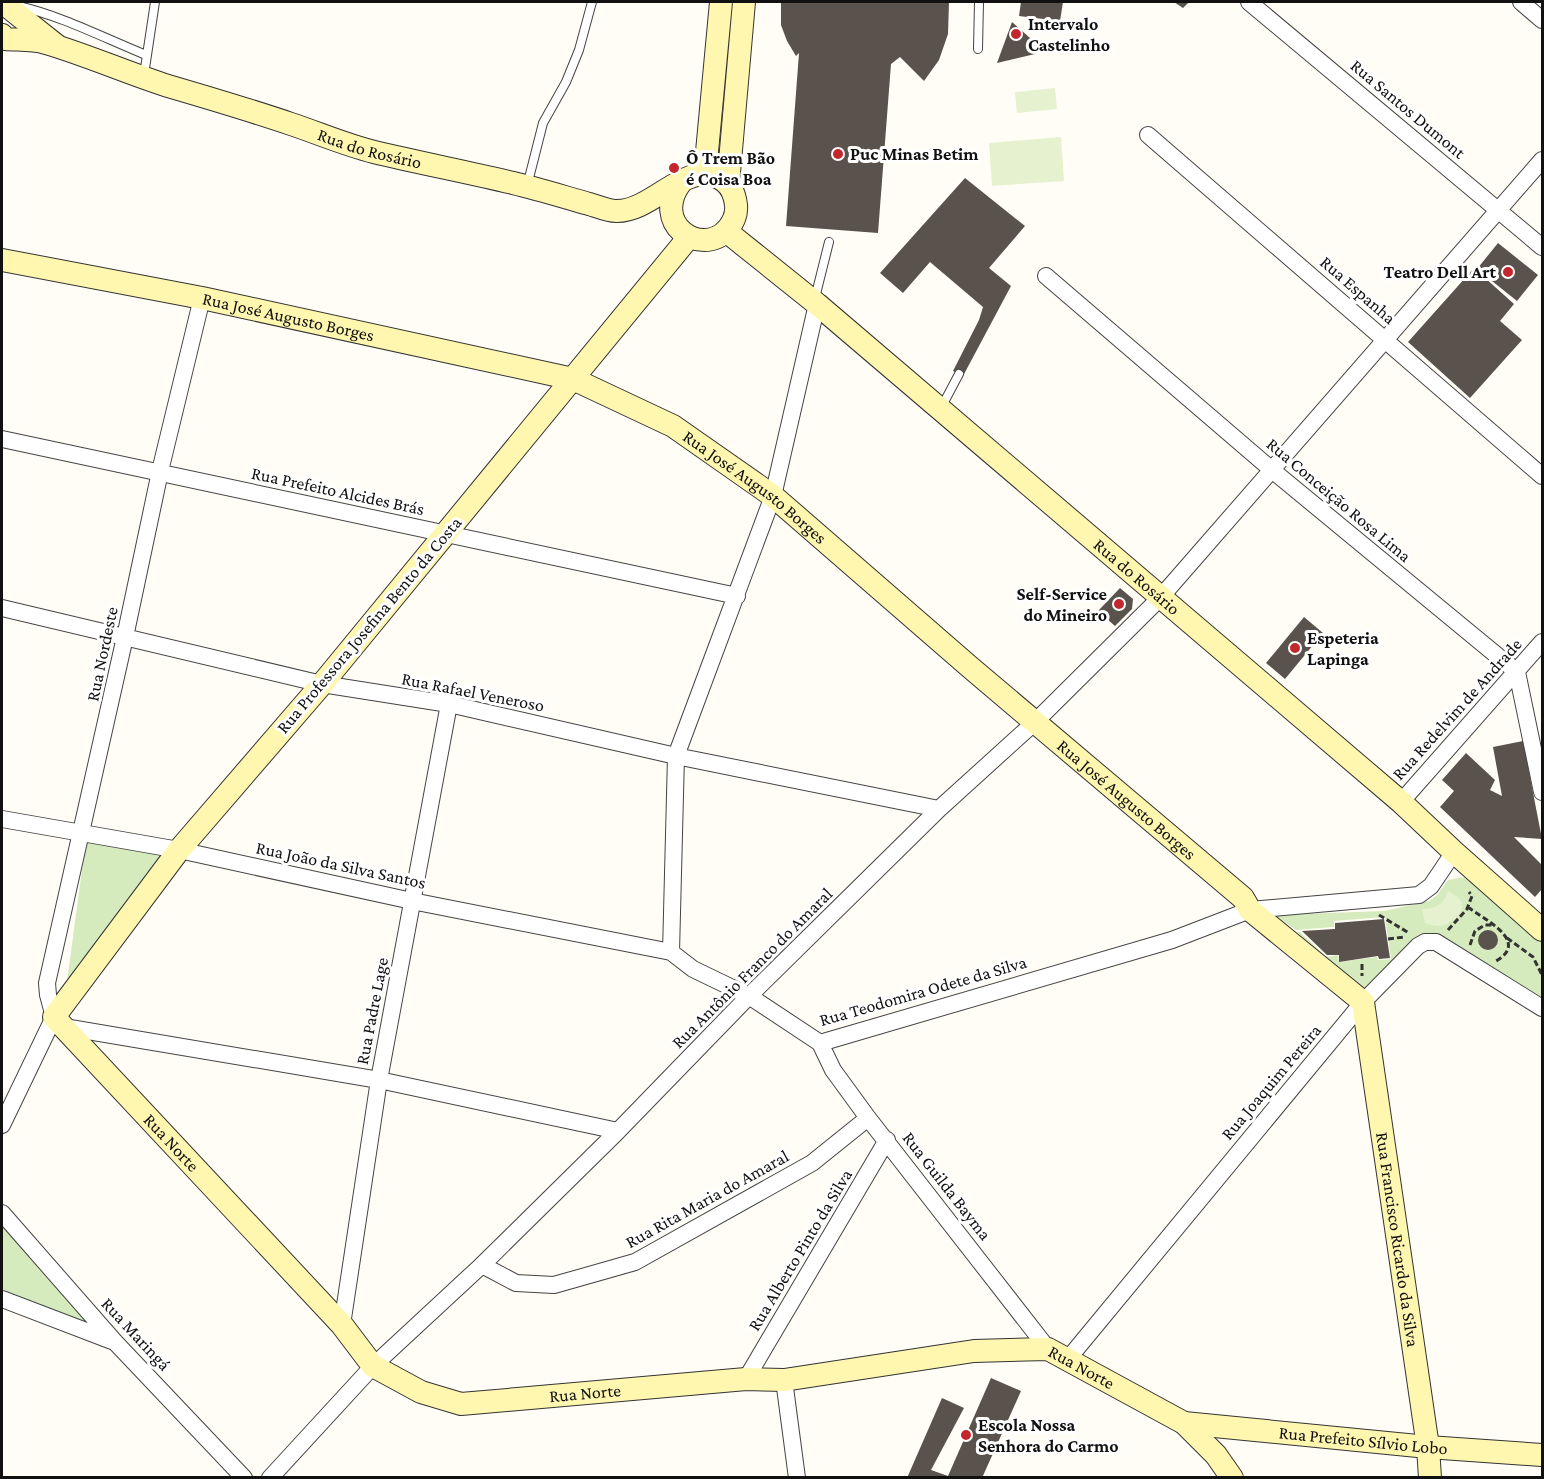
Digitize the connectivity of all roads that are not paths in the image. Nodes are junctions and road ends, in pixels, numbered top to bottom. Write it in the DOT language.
graph roads {
  1 [pos="155,2"];
  2 [pos="592,2"];
  3 [pos="720,2"];
  4 [pos="744,2"];
  5 [pos="979,2"];
  6 [pos="1249,2"];
  7 [pos="1521,2"];
  8 [pos="4,3"];
  9 [pos="1542,20"];
  10 [pos="3,42"];
  11 [pos="60,48"];
  12 [pos="978,50"];
  13 [pos="146,56"];
  14 [pos="144,78"];
  15 [pos="1148,135"];
  16 [pos="1542,160"];
  17 [pos="705,173"];
  18 [pos="681,182"];
  19 [pos="728,184"];
  20 [pos="526,186"];
  21 [pos="1499,211"];
  22 [pos="726,231"];
  23 [pos="689,237"];
  24 [pos="829,242"];
  25 [pos="1542,248"];
  26 [pos="2,260"];
  27 [pos="1046,276"];
  28 [pos="202,298"];
  29 [pos="815,302"];
  30 [pos="1385,339"];
  31 [pos="959,374"];
  32 [pos="573,379"];
  33 [pos="940,409"];
  34 [pos="2,439"];
  35 [pos="1272,470"];
  36 [pos="159,473"];
  37 [pos="1542,476"];
  38 [pos="773,496"];
  39 [pos="445,534"];
  40 [pos="737,596"];
  41 [pos="1160,598"];
  42 [pos="2,608"];
  43 [pos="125,637"];
  44 [pos="1542,642"];
  45 [pos="1517,672"];
  46 [pos="322,684"];
  47 [pos="449,704"];
  48 [pos="1035,722"];
  49 [pos="676,756"];
  50 [pos="1542,792"];
  51 [pos="1401,802"];
  52 [pos="939,809"];
  53 [pos="2,819"];
  54 [pos="82,834"];
  55 [pos="179,850"];
  56 [pos="1449,862"];
  57 [pos="412,901"];
  58 [pos="1250,910"];
  59 [pos="1542,930"];
  60 [pos="671,952"];
  61 [pos="750,996"];
  62 [pos="1363,1002"];
  63 [pos="1542,1008"];
  64 [pos="59,1022"];
  65 [pos="820,1043"];
  66 [pos="379,1080"];
  67 [pos="868,1118"];
  68 [pos="2,1125"];
  69 [pos="618,1131"];
  70 [pos="887,1140"];
  71 [pos="2,1213"];
  72 [pos="482,1265"];
  73 [pos="2,1299"];
  74 [pos="342,1325"];
  75 [pos="116,1342"];
  76 [pos="1058,1354"];
  77 [pos="373,1366"];
  78 [pos="746,1379"];
  79 [pos="784,1380"];
  80 [pos="1184,1423"];
  81 [pos="1428,1447"];
  82 [pos="1542,1455"];
  83 [pos="244,1478"];
  84 [pos="270,1478"];
  85 [pos="797,1478"];
  86 [pos="1232,1478"];
  87 [pos="1430,1478"];
  1 -- 13 [label="lane"];
  2 -- 20 [label="lane"];
  3 -- 17 [label="street"];
  4 -- 19 [label="street"];
  5 -- 12 [label="lane"];
  6 -- 21 [label="street, Rua Santos Dumont"];
  7 -- 9 [label="street"];
  8 -- 11 [label="street, Rua do Rosário"];
  8 -- 13 [label="lane"];
  10 -- 11 [label="street, Rua do Rosário"];
  11 -- 14 [label="street, Rua do Rosário"];
  13 -- 14 [label="lane"];
  14 -- 20 [label="street, Rua do Rosário"];
  15 -- 30 [label="street, Rua Espanha"];
  16 -- 21 [label="street, Rua Antônio Franco do Amaral"];
  17 -- 18 [label="street"];
  17 -- 19 [label="street"];
  18 -- 20 [label="street, Rua do Rosário"];
  18 -- 23 [label="street"];
  19 -- 22 [label="street"];
  21 -- 25 [label="street, Rua Santos Dumont"];
  21 -- 30 [label="street, Rua Antônio Franco do Amaral"];
  22 -- 23 [label="street"];
  22 -- 29 [label="street, Rua do Rosário"];
  23 -- 32 [label="street, Rua Professora Josefina Bento da Costa"];
  24 -- 29 [label="lane"];
  26 -- 28 [label="street, Rua José Augusto Borges"];
  27 -- 35 [label="street, Rua Conceição Rosa Lima"];
  28 -- 32 [label="street, Rua José Augusto Borges"];
  28 -- 36 [label="street, Rua Nordeste"];
  29 -- 33 [label="street, Rua do Rosário"];
  29 -- 38 [label="street"];
  30 -- 35 [label="street, Rua Antônio Franco do Amaral"];
  30 -- 37 [label="street, Rua Espanha"];
  31 -- 33 [label="lane"];
  32 -- 38 [label="street, Rua José Augusto Borges"];
  32 -- 39 [label="street, Rua Professora Josefina Bento da Costa"];
  33 -- 41 [label="street, Rua do Rosário"];
  34 -- 36 [label="street, Rua Prefeito Alcides Brás"];
  35 -- 41 [label="street, Rua Antônio Franco do Amaral"];
  35 -- 45 [label="street, Rua Conceição Rosa Lima"];
  36 -- 39 [label="street, Rua Prefeito Alcides Brás"];
  36 -- 43 [label="street, Rua Nordeste"];
  38 -- 40 [label="street"];
  38 -- 48 [label="street, Rua José Augusto Borges"];
  39 -- 40 [label="street, Rua Prefeito Alcides Brás"];
  39 -- 46 [label="street, Rua Professora Josefina Bento da Costa"];
  40 -- 49 [label="street"];
  41 -- 48 [label="street, Rua Antônio Franco do Amaral"];
  41 -- 51 [label="street, Rua do Rosário"];
  42 -- 43 [label="street, Rua Rafael Veneroso"];
  43 -- 46 [label="street, Rua Rafael Veneroso"];
  43 -- 54 [label="street, Rua Nordeste"];
  44 -- 45 [label="street, Rua Redelvim de Andrade"];
  45 -- 50 [label="street"];
  45 -- 51 [label="street, Rua Redelvim de Andrade"];
  46 -- 47 [label="street, Rua Rafael Veneroso"];
  46 -- 55 [label="street, Rua Professora Josefina Bento da Costa"];
  47 -- 49 [label="street, Rua Rafael Veneroso"];
  47 -- 57 [label="street, Rua Padre Lage"];
  48 -- 52 [label="street, Rua Antônio Franco do Amaral"];
  48 -- 58 [label="street, Rua José Augusto Borges"];
  49 -- 52 [label="street, Rua Rafael Veneroso"];
  49 -- 60 [label="street"];
  51 -- 56 [label="street, Rua do Rosário"];
  52 -- 61 [label="street, Rua Antônio Franco do Amaral"];
  53 -- 54 [label="street, Rua João da Silva Santos"];
  54 -- 55 [label="street, Rua João da Silva Santos"];
  54 -- 64 [label="street, Rua Nordeste"];
  55 -- 57 [label="street, Rua João da Silva Santos"];
  55 -- 64 [label="street, Rua Professora Josefina Bento da Costa"];
  56 -- 58 [label="street, Rua Teodomira Odete da Silva"];
  56 -- 59 [label="street, Rua do Rosário"];
  57 -- 60 [label="street, Rua João da Silva Santos"];
  57 -- 66 [label="street, Rua Padre Lage"];
  58 -- 62 [label="street, Rua José Augusto Borges"];
  58 -- 65 [label="street, Rua Teodomira Odete da Silva"];
  60 -- 61 [label="street, Rua Teodomira Odete da Silva"];
  61 -- 65 [label="street, Rua Teodomira Odete da Silva"];
  61 -- 69 [label="street, Rua Antônio Franco do Amaral"];
  62 -- 63 [label="street, Rua Joaquim Pereira"];
  62 -- 76 [label="street, Rua Joaquim Pereira"];
  62 -- 81 [label="street, Rua Francisco Ricardo da Silva"];
  64 -- 66 [label="street"];
  64 -- 68 [label="street"];
  64 -- 74 [label="street, Rua Norte"];
  65 -- 67 [label="street, Rua Guilda Bayma"];
  66 -- 69 [label="street"];
  66 -- 74 [label="street, Rua Padre Lage"];
  67 -- 70 [label="street, Rua Guilda Bayma"];
  67 -- 72 [label="street, Rua Rita Maria do Amaral"];
  69 -- 72 [label="street, Rua Antônio Franco do Amaral"];
  70 -- 76 [label="street, Rua Guilda Bayma"];
  70 -- 78 [label="street, Rua Alberto Pinto da Silva"];
  71 -- 75 [label="street, Rua Maringá"];
  72 -- 77 [label="street, Rua Antônio Franco do Amaral"];
  73 -- 75 [label="street"];
  74 -- 77 [label="street, Rua Norte"];
  75 -- 83 [label="street, Rua Maringá"];
  76 -- 79 [label="street, Rua Norte"];
  76 -- 80 [label="street, Rua Norte"];
  77 -- 78 [label="street, Rua Norte"];
  77 -- 84 [label="street, Rua Antônio Franco do Amaral"];
  78 -- 79 [label="street, Rua Norte"];
  79 -- 85 [label="street"];
  80 -- 81 [label="street, Rua Prefeito Sílvio Lobo"];
  80 -- 86 [label="street, Rua Norte"];
  81 -- 82 [label="street, Rua Prefeito Sílvio Lobo"];
  81 -- 87 [label="street, Rua Francisco Ricardo da Silva"];
}
